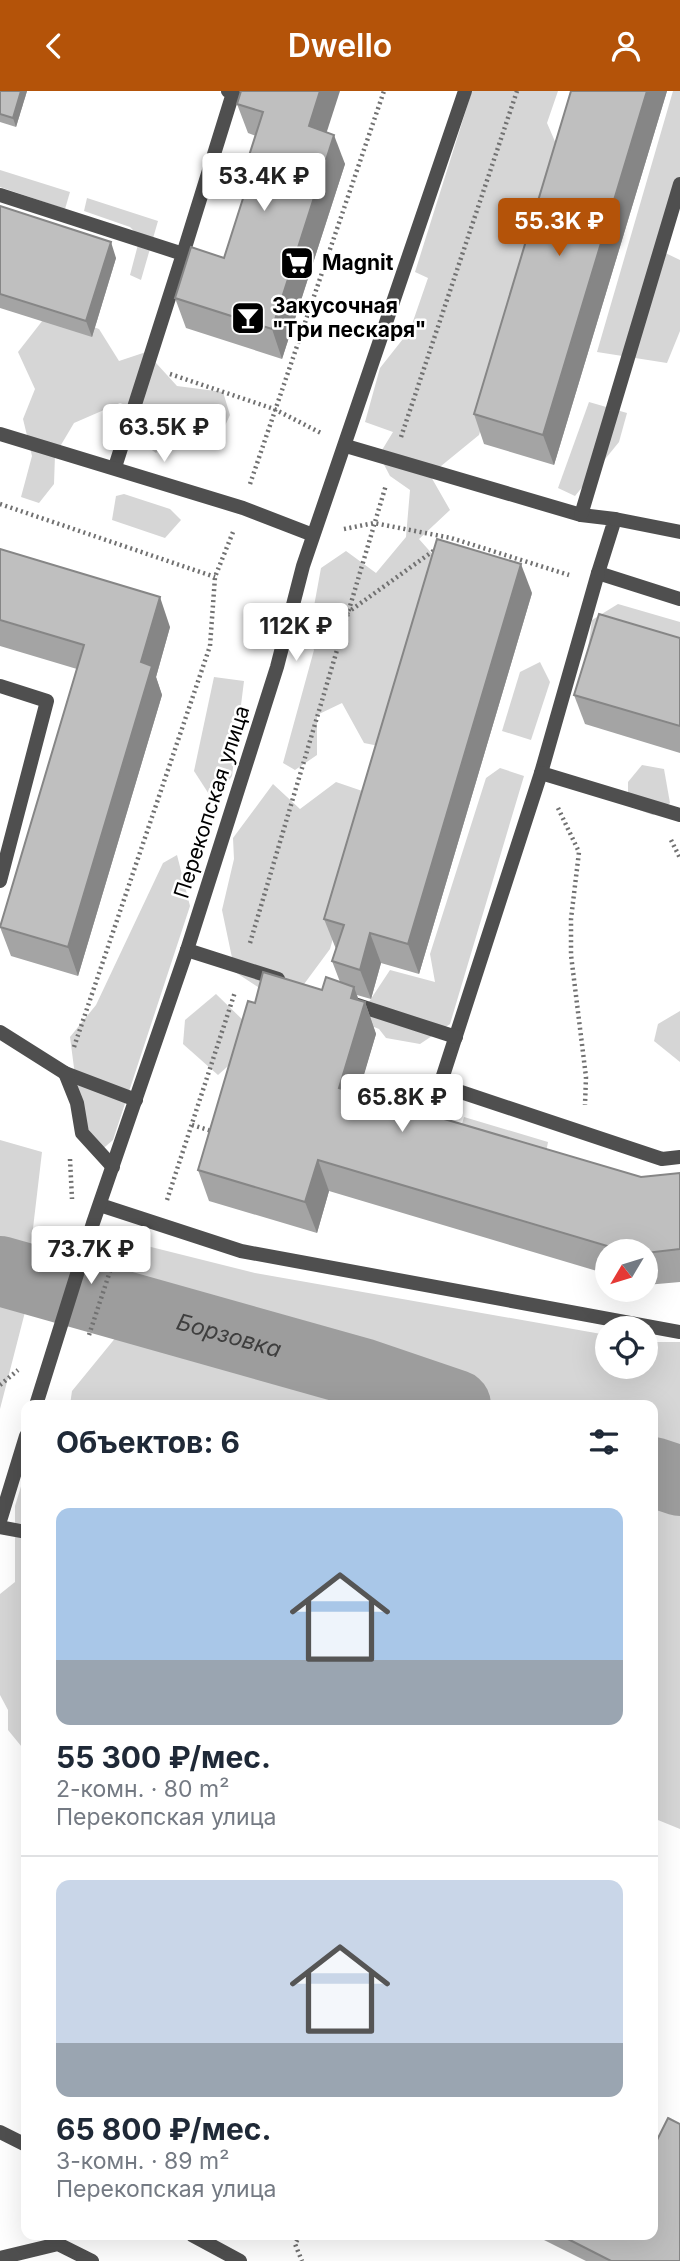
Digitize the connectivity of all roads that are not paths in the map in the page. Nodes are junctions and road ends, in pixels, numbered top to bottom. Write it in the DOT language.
graph roads {
  1 [pos="228,91"];
  2 [pos="460,92"];
  3 [pos="680,184"];
  4 [pos="0,195"];
  5 [pos="183,254"];
  6 [pos="0,434"];
  7 [pos="346,446"];
  8 [pos="115,467"];
  9 [pos="581,515"];
  10 [pos="615,519"];
  11 [pos="680,532"];
  12 [pos="313,535"];
  13 [pos="598,573"];
  14 [pos="680,599"];
  15 [pos="0,685"];
  16 [pos="541,773"];
  17 [pos="680,815"];
  18 [pos="0,881"];
  19 [pos="187,950"];
  20 [pos="293,984"];
  21 [pos="330,996"];
  22 [pos="0,1032"];
  23 [pos="456,1037"];
  24 [pos="65,1073"];
  25 [pos="136,1100"];
  26 [pos="680,1157"];
  27 [pos="113,1167"];
  28 [pos="100,1205"];
  29 [pos="680,1332"];
  30 [pos="38,1400"];
  31 [pos="21,1452"];
  32 [pos="0,1521"];
  33 [pos="0,1527"];
  34 [pos="21,1531"];
  35 [pos="0,2132"];
  36 [pos="21,2142"];
  37 [pos="201,2240"];
  38 [pos="0,2258"];
  39 [pos="92,2261"];
  40 [pos="240,2261"];
  1 -- 5 [label="street"];
  2 -- 7 [label="street, Перекопская улица"];
  3 -- 9 [label="street"];
  4 -- 5 [label="street"];
  5 -- 8 [label="street"];
  6 -- 8 [label="street"];
  7 -- 9 [label="street"];
  7 -- 12 [label="street, Перекопская улица"];
  8 -- 12 [label="street"];
  9 -- 10 [label="street"];
  10 -- 11 [label="street"];
  10 -- 13 [label="street"];
  12 -- 19 [label="street, Перекопская улица"];
  13 -- 14 [label="street"];
  13 -- 16 [label="street"];
  15 -- 18 [label="street"];
  16 -- 17 [label="street"];
  16 -- 23 [label="street"];
  19 -- 20 [label="street"];
  19 -- 25 [label="street, Перекопская улица"];
  21 -- 23 [label="street"];
  22 -- 24 [label="street"];
  23 -- 26 [label="street"];
  24 -- 25 [label="street"];
  24 -- 27 [label="street"];
  25 -- 27 [label="street, Перекопская улица"];
  27 -- 28 [label="street, Перекопская улица"];
  28 -- 29 [label="street"];
  28 -- 30 [label="street, Перекопская улица"];
  31 -- 32 [label="street"];
  33 -- 34 [label="street"];
  35 -- 36 [label="street"];
  37 -- 40 [label="street"];
  38 -- 39 [label="street"];
}
